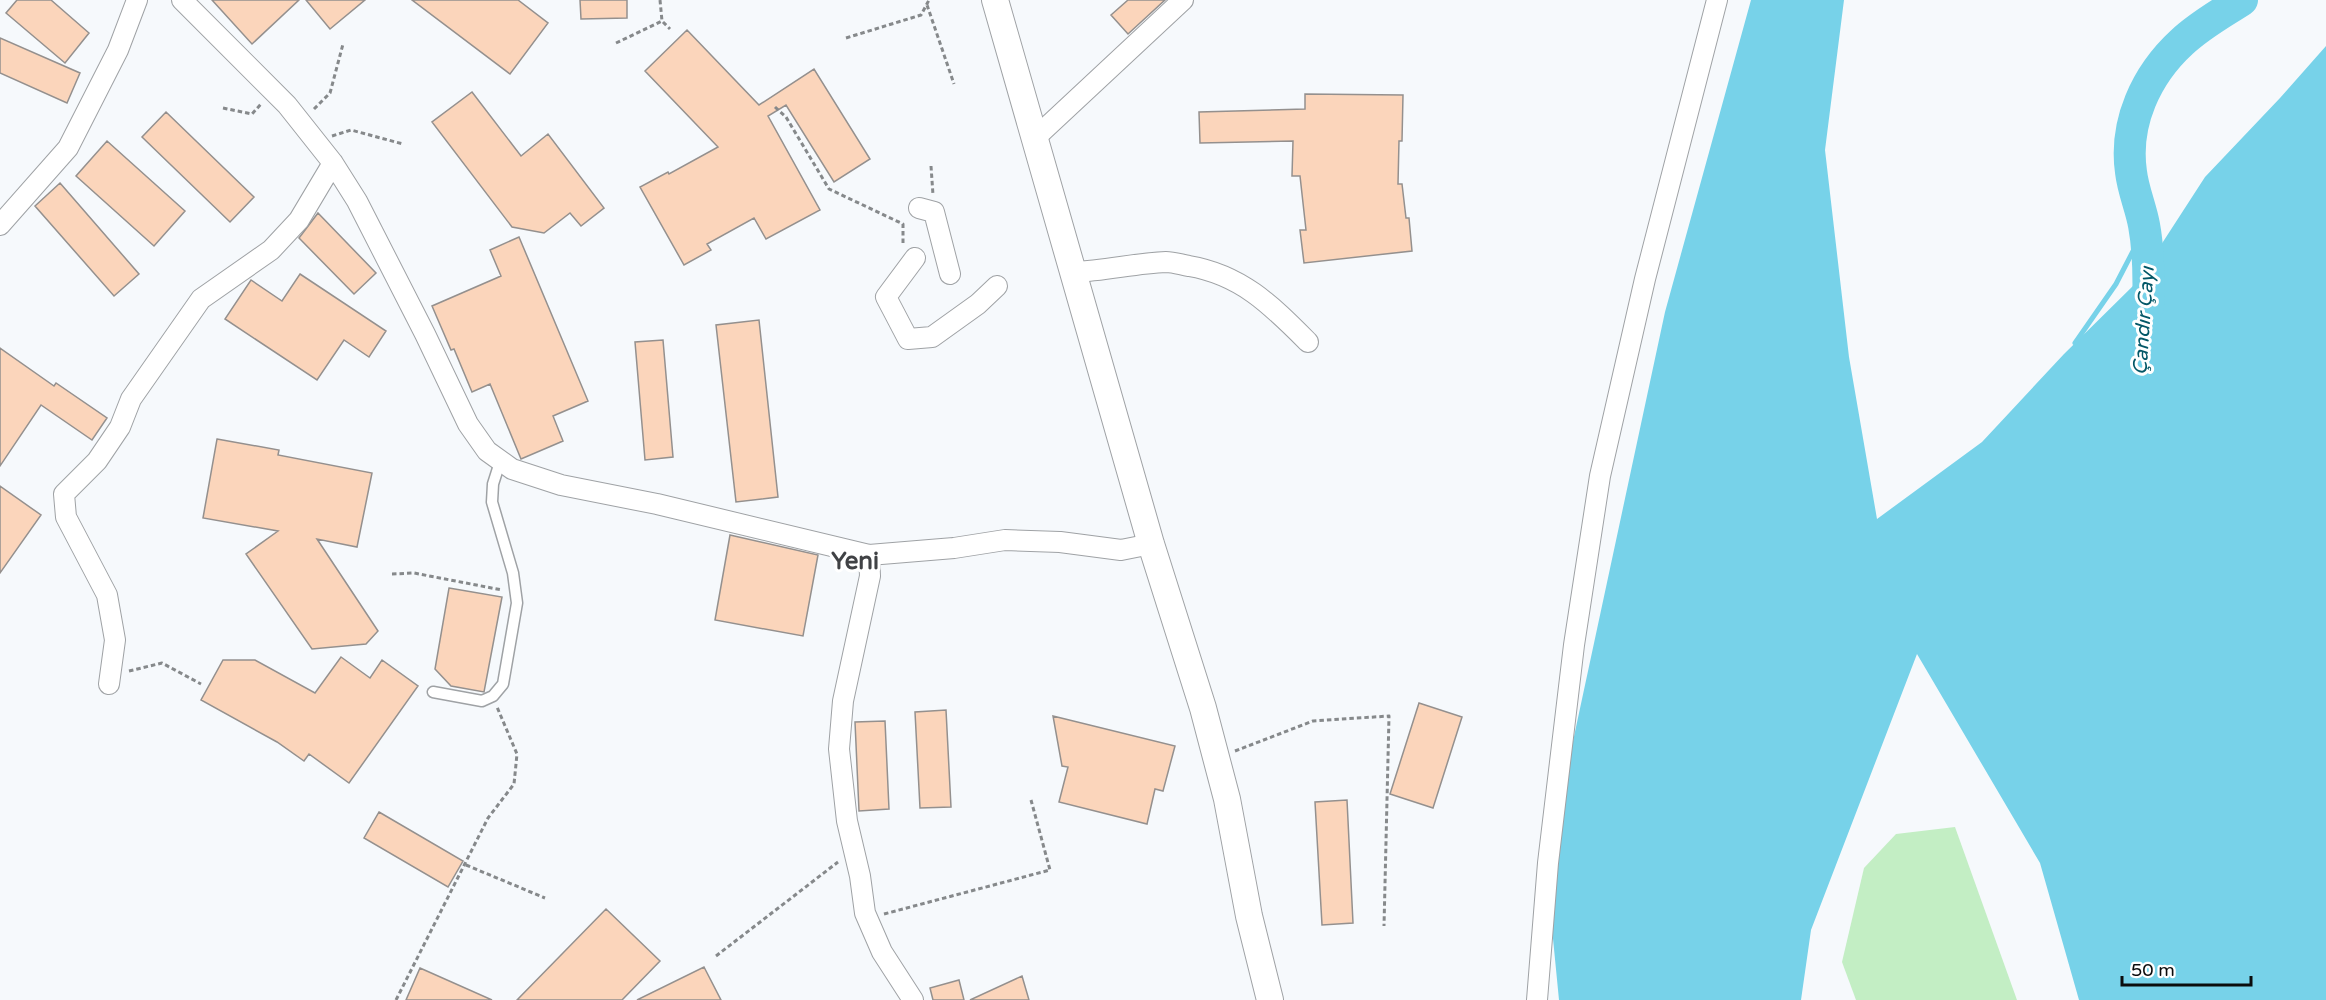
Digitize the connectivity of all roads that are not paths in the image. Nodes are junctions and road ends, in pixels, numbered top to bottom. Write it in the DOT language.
graph roads {
  1 [pos="137,0"];
  2 [pos="182,0"];
  3 [pos="995,0"];
  4 [pos="1184,0"];
  5 [pos="1717,0"];
  6 [pos="1035,138"];
  7 [pos="333,163"];
  8 [pos="926,210"];
  9 [pos="0,225"];
  10 [pos="909,258"];
  11 [pos="1074,272"];
  12 [pos="950,274"];
  13 [pos="997,286"];
  14 [pos="1308,342"];
  15 [pos="500,462"];
  16 [pos="1151,543"];
  17 [pos="869,555"];
  18 [pos="110,680"];
  19 [pos="433,692"];
  20 [pos="913,1000"];
  21 [pos="1270,1000"];
  22 [pos="1537,1000"];
  1 -- 9 [label="street"];
  2 -- 7 [label="street"];
  3 -- 6 [label="street"];
  4 -- 6 [label="street"];
  5 -- 22 [label="street"];
  6 -- 11 [label="street"];
  7 -- 15 [label="street"];
  7 -- 18 [label="street"];
  8 -- 12 [label="street"];
  10 -- 13 [label="street"];
  11 -- 14 [label="street"];
  11 -- 16 [label="street"];
  15 -- 17 [label="street"];
  15 -- 19 [label="lane"];
  16 -- 17 [label="street"];
  16 -- 21 [label="street"];
  17 -- 20 [label="street"];
}
